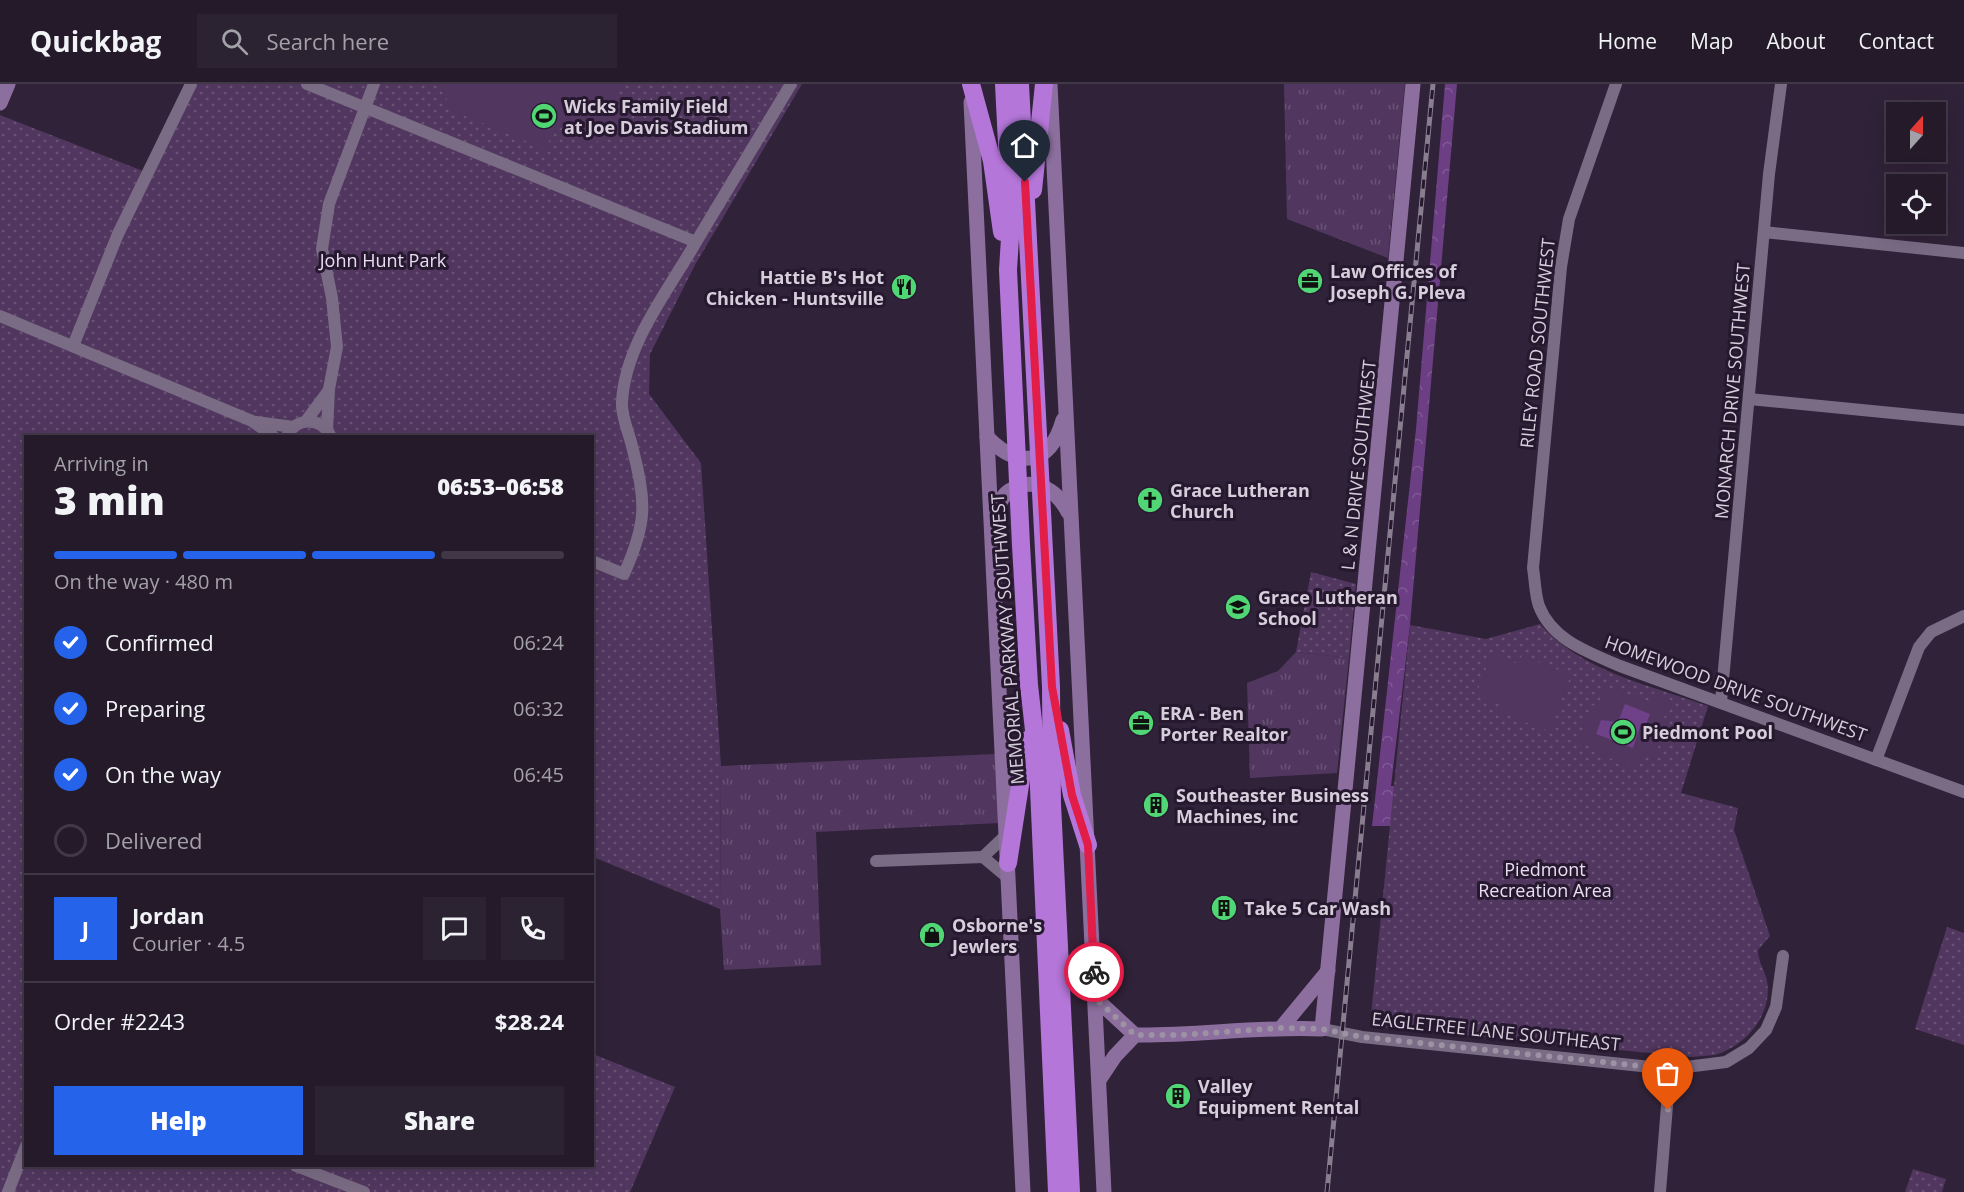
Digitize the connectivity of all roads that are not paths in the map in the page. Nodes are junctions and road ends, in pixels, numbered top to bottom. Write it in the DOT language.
graph roads {
  1 [pos="8,84"];
  2 [pos="191,84"];
  3 [pos="307,84"];
  4 [pos="374,84"];
  5 [pos="791,84"];
  6 [pos="970,84"];
  7 [pos="1004,84"];
  8 [pos="1020,84"];
  9 [pos="1044,84"];
  10 [pos="1050,84"];
  11 [pos="1413,84"];
  12 [pos="1616,84"];
  13 [pos="1781,84"];
  14 [pos="0,103"];
  15 [pos="365,107"];
  16 [pos="1027,218"];
  17 [pos="1764,232"];
  18 [pos="696,242"];
  19 [pos="1964,253"];
  20 [pos="1008,270"];
  21 [pos="0,316"];
  22 [pos="73,346"];
  23 [pos="329,389"];
  24 [pos="1749,399"];
  25 [pos="1065,412"];
  26 [pos="1964,420"];
  27 [pos="252,421"];
  28 [pos="306,421"];
  29 [pos="290,432"];
  30 [pos="329,433"];
  31 [pos="272,435"];
  32 [pos="987,437"];
  33 [pos="1071,517"];
  34 [pos="991,526"];
  35 [pos="594,562"];
  36 [pos="1534,578"];
  37 [pos="1964,616"];
  38 [pos="1052,687"];
  39 [pos="1030,696"];
  40 [pos="1721,702"];
  41 [pos="1876,760"];
  42 [pos="1964,792"];
  43 [pos="1006,835"];
  44 [pos="1088,845"];
  45 [pos="983,856"];
  46 [pos="876,861"];
  47 [pos="1008,871"];
  48 [pos="1783,956"];
  49 [pos="1328,971"];
  50 [pos="1095,998"];
  51 [pos="1281,1028"];
  52 [pos="1322,1029"];
  53 [pos="1135,1035"];
  54 [pos="1670,1069"];
  55 [pos="1099,1080"];
  56 [pos="24,1151"];
  57 [pos="299,1167"];
  58 [pos="8,1192"];
  59 [pos="364,1192"];
  60 [pos="1023,1192"];
  61 [pos="1057,1192"];
  62 [pos="1071,1192"];
  63 [pos="1104,1192"];
  64 [pos="1660,1192"];
  1 -- 14 [label="main road"];
  2 -- 22 [label="street"];
  3 -- 15 [label="street"];
  4 -- 15 [label="street"];
  5 -- 18 [label="street"];
  6 -- 20 [label="highway"];
  6 -- 32 [label="main road"];
  7 -- 20 [label="highway, MEMORIAL PARKWAY SOUTHWEST"];
  8 -- 16 [label="highway, MEMORIAL PARKWAY SOUTHWEST"];
  9 -- 16 [label="highway"];
  10 -- 25 [label="main road"];
  11 -- 49 [label="main road, L & N DRIVE SOUTHWEST"];
  12 -- 36 [label="street, RILEY ROAD SOUTHWEST"];
  13 -- 17 [label="street, MONARCH DRIVE SOUTHWEST"];
  15 -- 18 [label="street"];
  15 -- 23 [label="street"];
  16 -- 38 [label="highway, MEMORIAL PARKWAY SOUTHWEST"];
  17 -- 19 [label="street"];
  17 -- 24 [label="street, MONARCH DRIVE SOUTHWEST"];
  18 -- 35 [label="street"];
  20 -- 39 [label="highway, MEMORIAL PARKWAY SOUTHWEST"];
  21 -- 22 [label="street"];
  22 -- 27 [label="street"];
  23 -- 28 [label="street"];
  23 -- 30 [label="street"];
  24 -- 26 [label="street"];
  24 -- 40 [label="street, MONARCH DRIVE SOUTHWEST"];
  25 -- 32 [label="main road"];
  25 -- 33 [label="main road"];
  27 -- 29 [label="street"];
  27 -- 31 [label="street"];
  28 -- 29 [label="street"];
  28 -- 30 [label="street"];
  32 -- 34 [label="main road"];
  33 -- 34 [label="main road"];
  33 -- 44 [label="main road"];
  34 -- 43 [label="main road"];
  36 -- 40 [label="street, HOMEWOOD DRIVE SOUTHWEST"];
  37 -- 41 [label="street"];
  38 -- 44 [label="highway"];
  38 -- 62 [label="highway, MEMORIAL PARKWAY SOUTHWEST"];
  39 -- 47 [label="highway"];
  39 -- 61 [label="highway, MEMORIAL PARKWAY SOUTHWEST"];
  40 -- 41 [label="street, HOMEWOOD DRIVE SOUTHWEST"];
  41 -- 42 [label="street, HOMEWOOD DRIVE SOUTHWEST"];
  43 -- 45 [label="street"];
  43 -- 47 [label="main road"];
  44 -- 50 [label="main road"];
  45 -- 46 [label="street"];
  45 -- 47 [label="street"];
  47 -- 60 [label="main road"];
  48 -- 54 [label="street, EAGLETREE LANE SOUTHEAST"];
  49 -- 51 [label="main road"];
  49 -- 52 [label="main road, L & N DRIVE SOUTHWEST"];
  50 -- 53 [label="main road"];
  50 -- 55 [label="main road"];
  51 -- 52 [label="main road, EAGLETREE LANE SOUTHEAST"];
  51 -- 53 [label="main road, EAGLETREE LANE SOUTHEAST"];
  52 -- 54 [label="street, EAGLETREE LANE SOUTHEAST"];
  53 -- 55 [label="main road"];
  54 -- 64 [label="street"];
  55 -- 63 [label="main road"];
  56 -- 58 [label="street"];
  57 -- 59 [label="street"];
}
